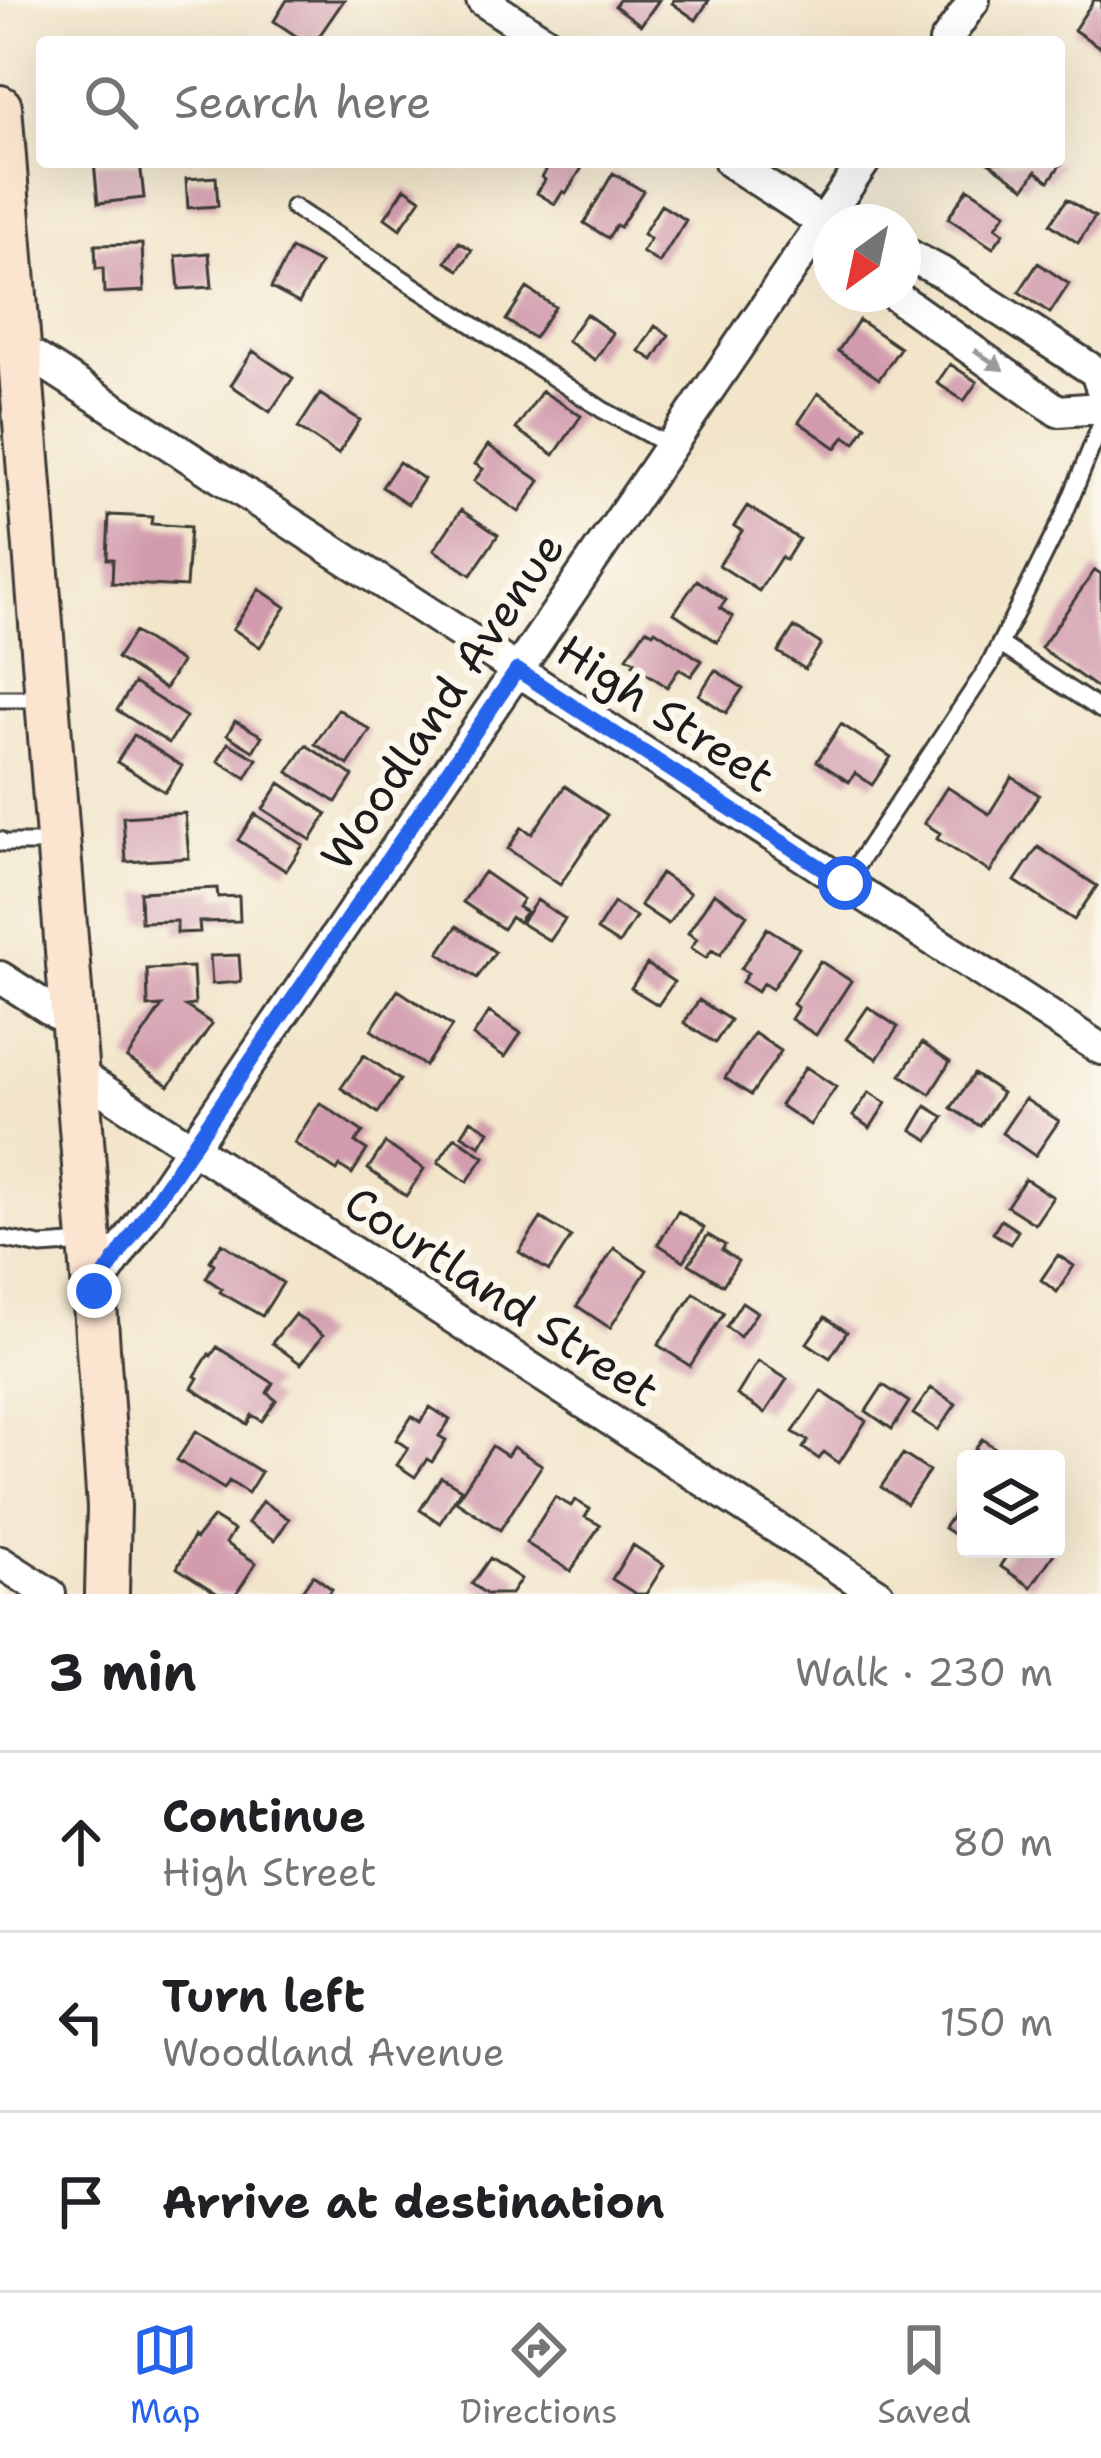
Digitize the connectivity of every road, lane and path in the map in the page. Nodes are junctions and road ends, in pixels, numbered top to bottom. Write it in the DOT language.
graph roads {
  1 [pos="482,0"];
  2 [pos="974,0"];
  3 [pos="537,36"];
  4 [pos="950,36"];
  5 [pos="0,107"];
  6 [pos="739,168"];
  7 [pos="861,168"];
  8 [pos="840,204"];
  9 [pos="293,207"];
  10 [pos="813,217"];
  11 [pos="813,246"];
  12 [pos="921,261"];
  13 [pos="918,312"];
  14 [pos="10,341"];
  15 [pos="1101,387"];
  16 [pos="1101,408"];
  17 [pos="1101,424"];
  18 [pos="670,446"];
  19 [pos="1001,645"];
  20 [pos="517,670"];
  21 [pos="0,699"];
  22 [pos="47,699"];
  23 [pos="1101,710"];
  24 [pos="0,840"];
  25 [pos="58,843"];
  26 [pos="845,883"];
  27 [pos="0,977"];
  28 [pos="73,1024"];
  29 [pos="1101,1049"];
  30 [pos="77,1073"];
  31 [pos="192,1148"];
  32 [pos="0,1238"];
  33 [pos="90,1243"];
  34 [pos="94,1291"];
  35 [pos="0,1562"];
  36 [pos="50,1594"];
  37 [pos="107,1594"];
  38 [pos="878,1594"];
  1 -- 3 [label="street"];
  2 -- 4 [label="street"];
  5 -- 14 [label="street"];
  6 -- 10 [label="street"];
  7 -- 8 [label="street, Woodland Avenue"];
  9 -- 18 [label="lane"];
  11 -- 18 [label="street, Woodland Avenue"];
  12 -- 15 [label="street"];
  13 -- 16 [label="street, one-way"];
  14 -- 20 [label="street, High Street"];
  14 -- 22 [label="street"];
  17 -- 19 [label="lane"];
  18 -- 20 [label="street, Woodland Avenue"];
  19 -- 23 [label="lane"];
  19 -- 26 [label="lane"];
  20 -- 26 [label="street, High Street"];
  20 -- 31 [label="street, Woodland Avenue"];
  21 -- 22 [label="lane"];
  22 -- 25 [label="street"];
  24 -- 25 [label="lane"];
  25 -- 28 [label="street"];
  26 -- 29 [label="street, High Street"];
  27 -- 28 [label="street"];
  28 -- 30 [label="street"];
  30 -- 31 [label="street, Courtland Street"];
  30 -- 33 [label="street"];
  31 -- 34 [label="street, Woodland Avenue"];
  31 -- 38 [label="street, Courtland Street"];
  32 -- 33 [label="lane"];
  33 -- 34 [label="street"];
  34 -- 37 [label="street"];
  35 -- 36 [label="street"];
}
